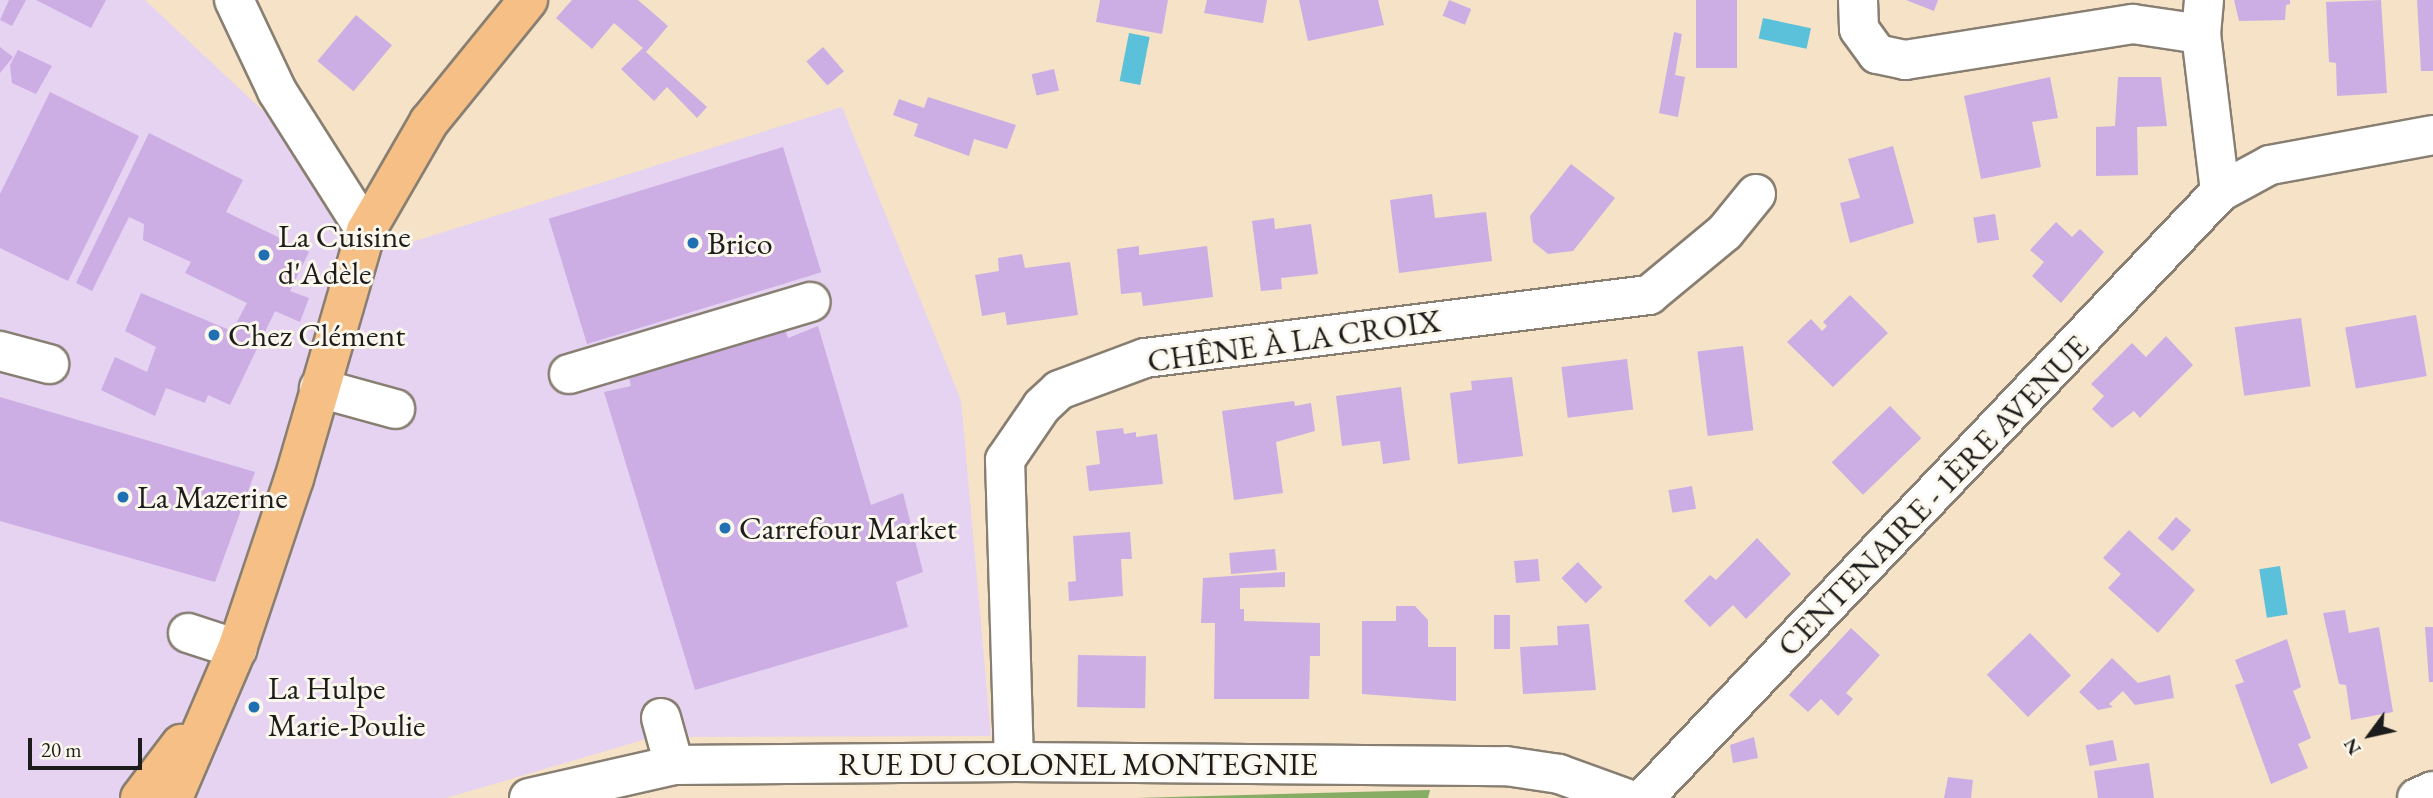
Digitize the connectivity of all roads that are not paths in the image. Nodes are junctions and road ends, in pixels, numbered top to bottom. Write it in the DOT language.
graph roads {
  1 [pos="234,0"];
  2 [pos="528,0"];
  3 [pos="1858,0"];
  4 [pos="2202,17"];
  5 [pos="2433,135"];
  6 [pos="2220,192"];
  7 [pos="1756,194"];
  8 [pos="366,231"];
  9 [pos="811,302"];
  10 [pos="0,351"];
  11 [pos="50,364"];
  12 [pos="569,374"];
  13 [pos="319,388"];
  14 [pos="395,410"];
  15 [pos="188,633"];
  16 [pos="237,649"];
  17 [pos="215,698"];
  18 [pos="661,718"];
  19 [pos="1014,762"];
  20 [pos="674,765"];
  21 [pos="2433,791"];
  22 [pos="141,798"];
  23 [pos="173,798"];
  24 [pos="529,798"];
  25 [pos="1625,798"];
  26 [pos="1644,798"];
  27 [pos="2417,798"];
  1 -- 8 [label="street"];
  2 -- 8 [label="main road"];
  3 -- 4 [label="street"];
  4 -- 6 [label="street"];
  5 -- 6 [label="street, CENTENAIRE - 1ÈRE AVENUE"];
  6 -- 26 [label="street, CENTENAIRE - 1ÈRE AVENUE"];
  7 -- 19 [label="street, CHÊNE À LA CROIX"];
  8 -- 13 [label="main road"];
  9 -- 12 [label="street"];
  10 -- 11 [label="street"];
  13 -- 14 [label="street"];
  13 -- 16 [label="main road"];
  15 -- 16 [label="street"];
  16 -- 17 [label="main road"];
  17 -- 22 [label="main road"];
  17 -- 23 [label="main road"];
  18 -- 20 [label="street"];
  19 -- 20 [label="street, RUE DU COLONEL MONTEGNIE"];
  19 -- 25 [label="street, RUE DU COLONEL MONTEGNIE"];
  20 -- 24 [label="street, RUE DU COLONEL MONTEGNIE"];
  21 -- 27 [label="street"];
}
